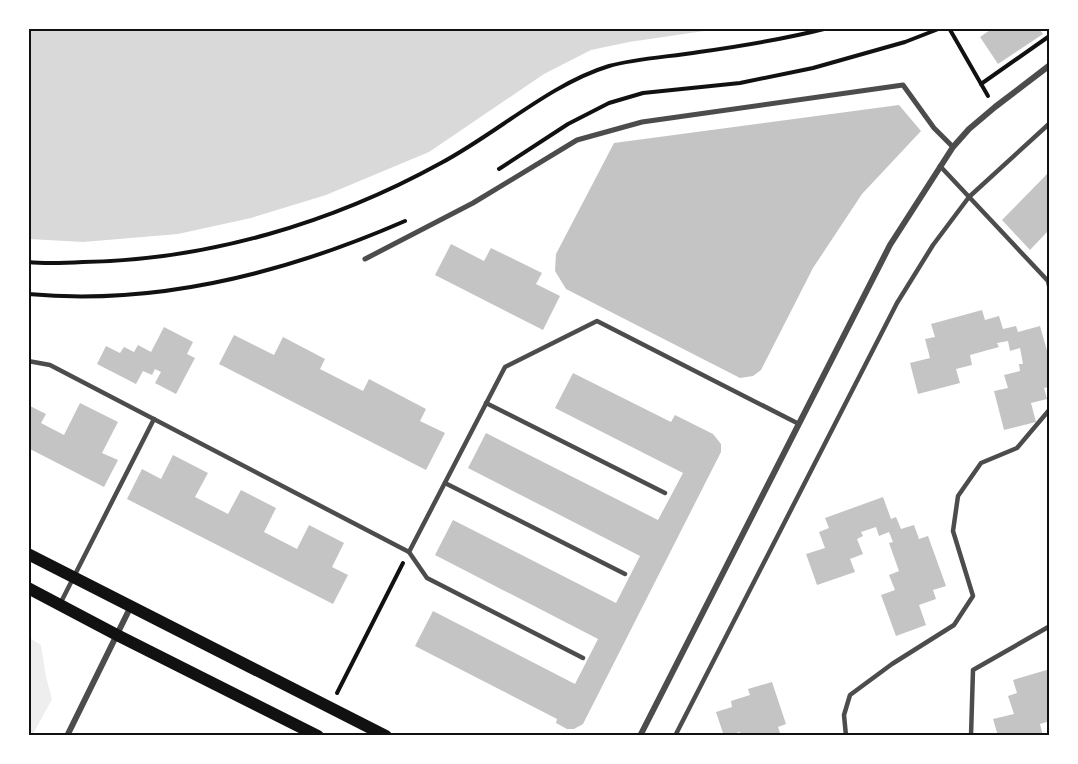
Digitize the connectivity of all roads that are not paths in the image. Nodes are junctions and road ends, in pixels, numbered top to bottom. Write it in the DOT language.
graph roads {
  1 [pos="1050,65"];
  2 [pos="1050,123"];
  3 [pos="953,147"];
  4 [pos="940,166"];
  5 [pos="969,197"];
  6 [pos="365,259"];
  7 [pos="1049,280"];
  8 [pos="1050,290"];
  9 [pos="28,362"];
  10 [pos="486,403"];
  11 [pos="1050,409"];
  12 [pos="154,419"];
  13 [pos="799,424"];
  14 [pos="445,483"];
  15 [pos="665,493"];
  16 [pos="409,552"];
  17 [pos="28,554"];
  18 [pos="625,574"];
  19 [pos="74,577"];
  20 [pos="28,588"];
  21 [pos="59,604"];
  22 [pos="131,606"];
  23 [pos="1050,626"];
  24 [pos="117,635"];
  25 [pos="583,658"];
  26 [pos="67,735"];
  27 [pos="318,735"];
  28 [pos="386,735"];
  29 [pos="640,735"];
  30 [pos="675,735"];
  31 [pos="846,735"];
  32 [pos="971,735"];
  1 -- 3 [label="street"];
  2 -- 5 [label="lane"];
  3 -- 4 [label="street"];
  3 -- 6 [label="street"];
  4 -- 5 [label="lane"];
  4 -- 13 [label="street"];
  5 -- 7 [label="lane"];
  5 -- 30 [label="lane"];
  7 -- 8 [label="lane"];
  9 -- 12 [label="lane"];
  10 -- 13 [label="lane"];
  10 -- 14 [label="lane"];
  10 -- 15 [label="lane"];
  11 -- 31 [label="lane"];
  12 -- 16 [label="lane"];
  12 -- 19 [label="lane"];
  13 -- 29 [label="street"];
  14 -- 16 [label="lane"];
  14 -- 18 [label="lane"];
  16 -- 25 [label="lane"];
  17 -- 19 [label="main road"];
  19 -- 21 [label="lane"];
  19 -- 22 [label="main road"];
  20 -- 21 [label="main road"];
  21 -- 24 [label="main road"];
  22 -- 24 [label="street"];
  22 -- 28 [label="main road"];
  23 -- 32 [label="lane"];
  24 -- 26 [label="street"];
  24 -- 27 [label="main road"];
}
